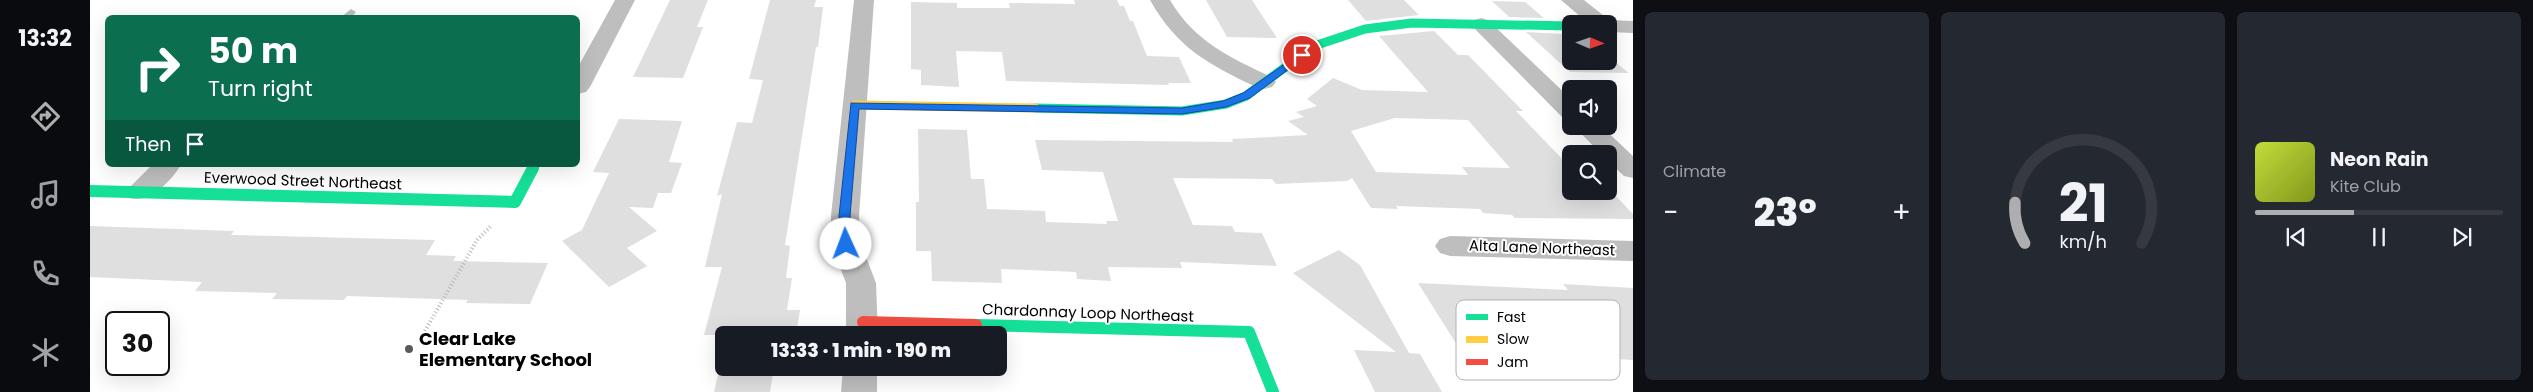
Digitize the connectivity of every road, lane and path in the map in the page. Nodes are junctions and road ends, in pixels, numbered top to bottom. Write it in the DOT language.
graph roads {
  1 [pos="625,0"];
  2 [pos="864,0"];
  3 [pos="1160,0"];
  4 [pos="1571,0"];
  5 [pos="1590,15"];
  6 [pos="1481,24"];
  7 [pos="1562,26"];
  8 [pos="1618,26"];
  9 [pos="1633,27"];
  10 [pos="1264,82"];
  11 [pos="580,83"];
  12 [pos="1562,103"];
  13 [pos="855,106"];
  14 [pos="1596,135"];
  15 [pos="166,167"];
  16 [pos="534,167"];
  17 [pos="1633,170"];
  18 [pos="90,191"];
  19 [pos="139,192"];
  20 [pos="515,202"];
  21 [pos="1450,246"];
  22 [pos="1633,251"];
  23 [pos="862,326"];
  24 [pos="1007,329"];
  25 [pos="425,331"];
  26 [pos="860,376"];
  27 [pos="859,392"];
  28 [pos="1273,392"];
  1 -- 11 [label="street"];
  2 -- 13 [label="street"];
  3 -- 10 [label="street"];
  4 -- 5 [label="street"];
  6 -- 7 [label="street"];
  6 -- 10 [label="street"];
  6 -- 12 [label="street"];
  8 -- 9 [label="street"];
  10 -- 13 [label="street"];
  13 -- 23 [label="street"];
  14 -- 17 [label="street"];
  15 -- 19 [label="street"];
  16 -- 20 [label="street"];
  18 -- 19 [label="street, Everwood Street Northeast"];
  19 -- 20 [label="street, Everwood Street Northeast"];
  20 -- 25 [label="path"];
  21 -- 22 [label="street, Alta Lane Northeast"];
  24 -- 28 [label="street, Chardonnay Loop Northeast"];
  26 -- 27 [label="street"];
}
